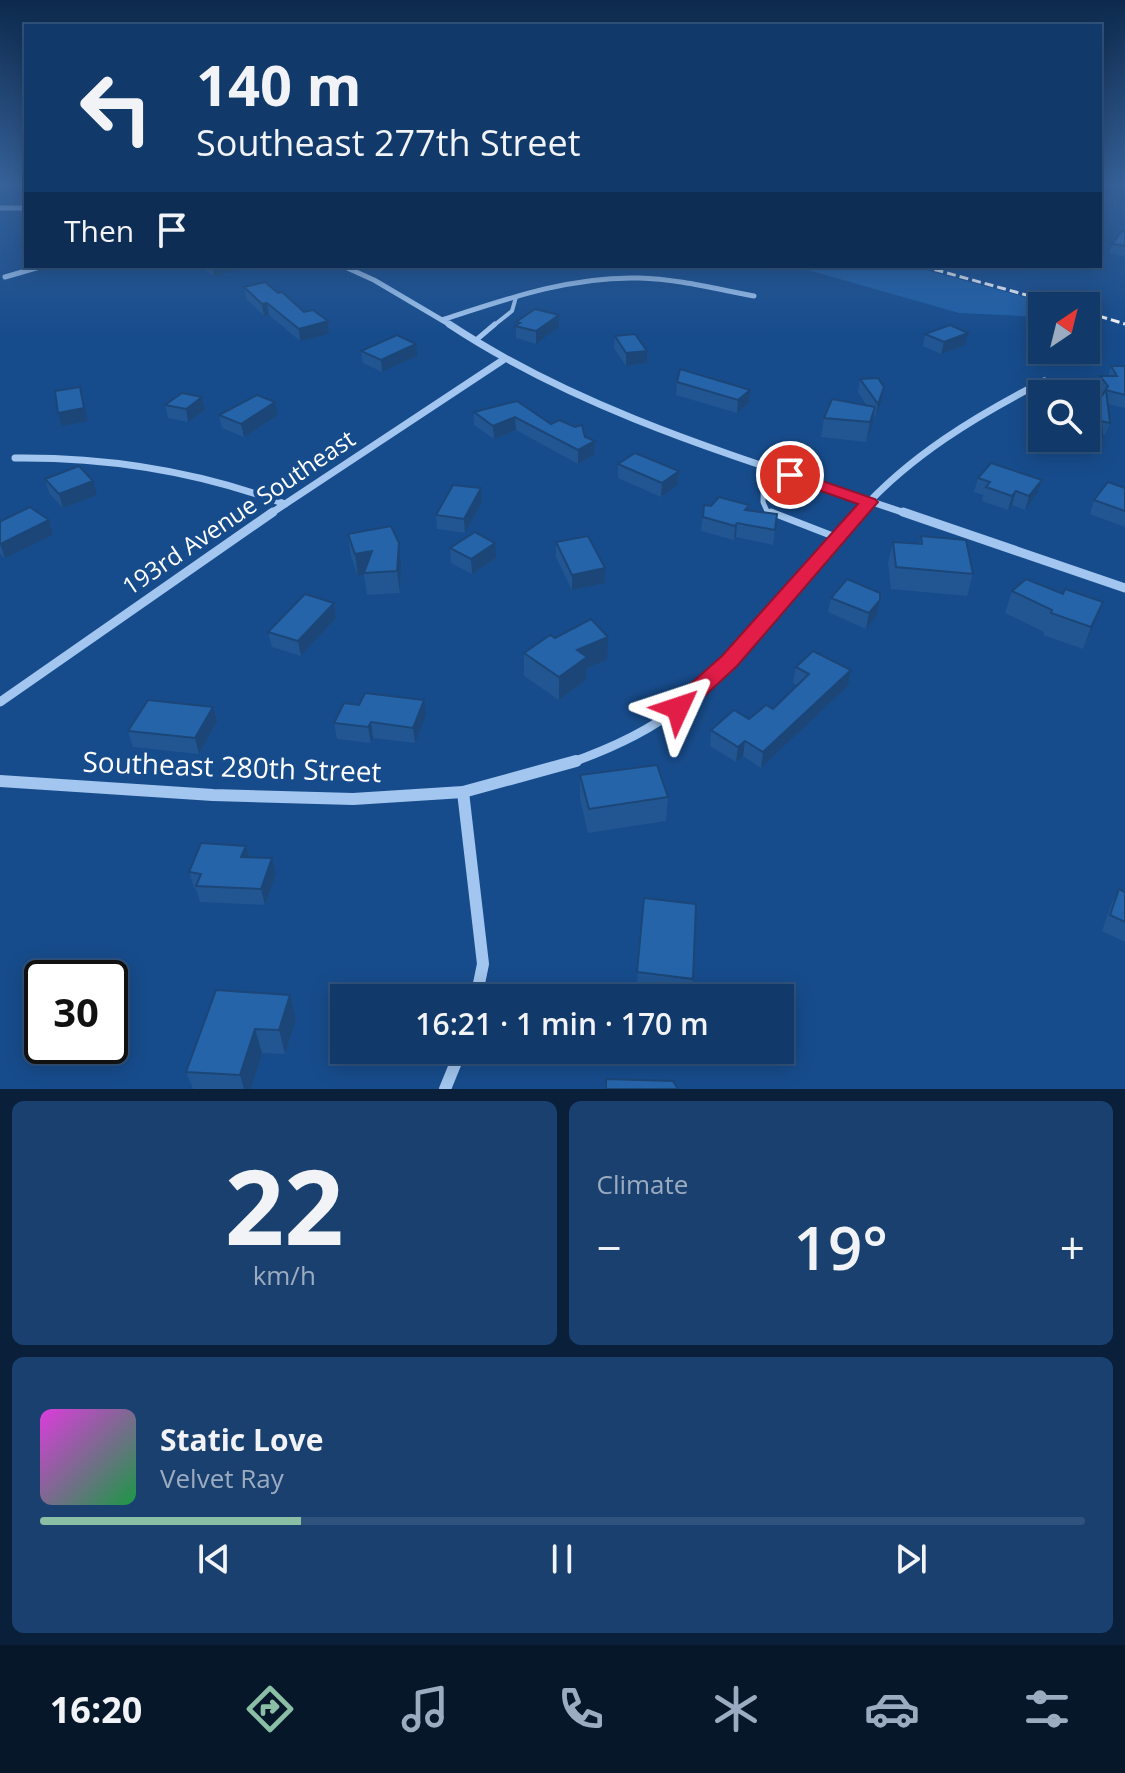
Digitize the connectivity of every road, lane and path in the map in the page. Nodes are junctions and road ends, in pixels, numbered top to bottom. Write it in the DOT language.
graph roads {
  1 [pos="36,268"];
  2 [pos="347,268"];
  3 [pos="5,277"];
  4 [pos="754,296"];
  5 [pos="516,297"];
  6 [pos="442,320"];
  7 [pos="475,341"];
  8 [pos="503,360"];
  9 [pos="1028,389"];
  10 [pos="15,458"];
  11 [pos="764,466"];
  12 [pos="869,502"];
  13 [pos="285,504"];
  14 [pos="838,538"];
  15 [pos="1125,588"];
  16 [pos="0,702"];
  17 [pos="0,781"];
  18 [pos="463,792"];
  19 [pos="479,984"];
  20 [pos="455,1064"];
  21 [pos="445,1089"];
  1 -- 3 [label="street"];
  2 -- 6 [label="street"];
  4 -- 5 [label="street"];
  5 -- 6 [label="street"];
  5 -- 7 [label="lane"];
  6 -- 7 [label="street"];
  7 -- 8 [label="street"];
  8 -- 11 [label="street"];
  8 -- 13 [label="street, 193rd Avenue Southeast"];
  9 -- 12 [label="street, Southeast 280th Street"];
  10 -- 13 [label="street"];
  11 -- 12 [label="street"];
  11 -- 14 [label="lane"];
  12 -- 14 [label="street, Southeast 280th Street"];
  12 -- 15 [label="street"];
  13 -- 16 [label="street, 193rd Avenue Southeast"];
  14 -- 18 [label="street, Southeast 280th Street"];
  17 -- 18 [label="street, Southeast 280th Street"];
  18 -- 19 [label="street"];
  20 -- 21 [label="street"];
}
